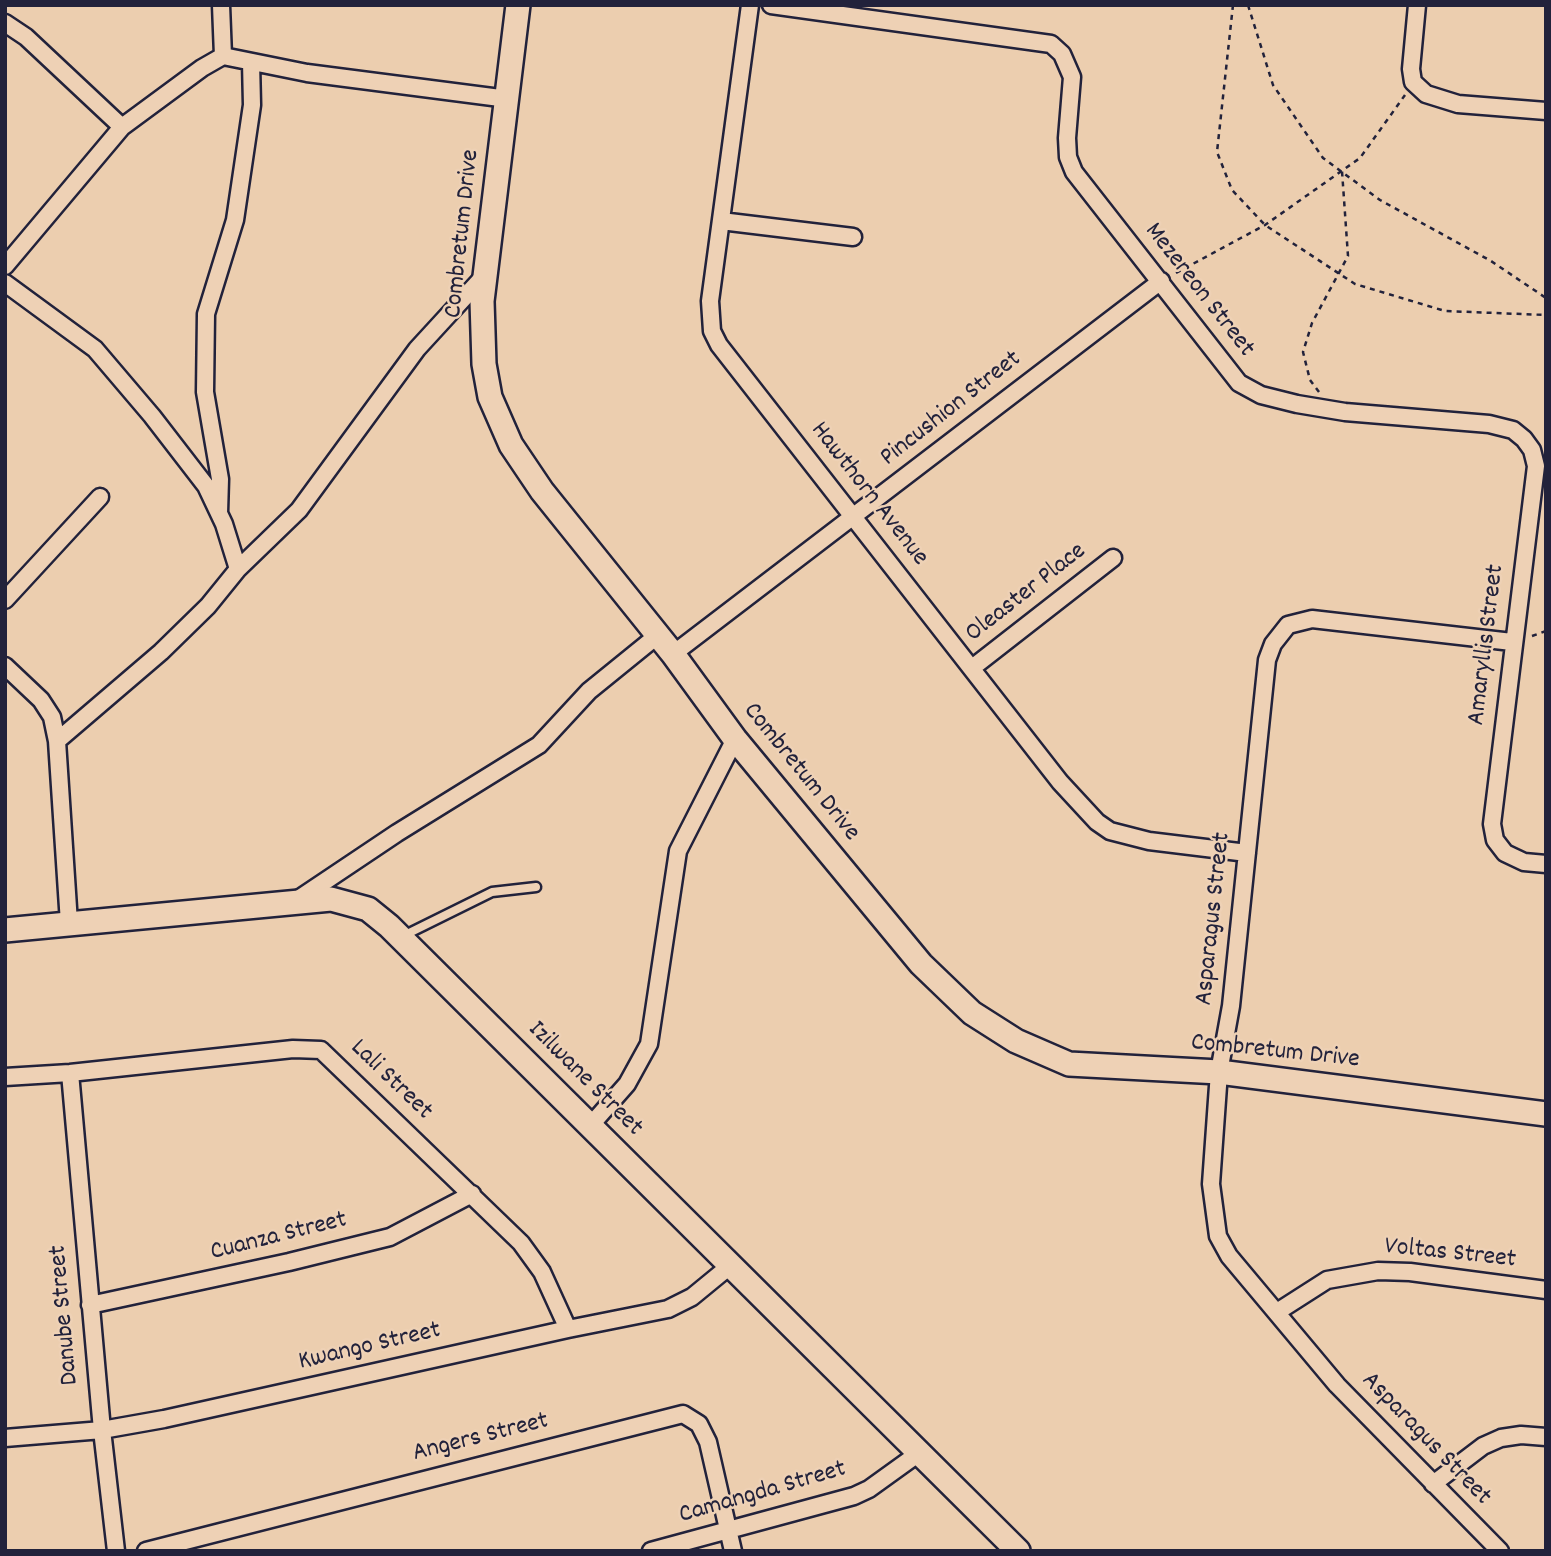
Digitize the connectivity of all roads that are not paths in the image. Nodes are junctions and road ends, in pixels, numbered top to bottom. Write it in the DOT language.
graph roads {
  1 [pos="221,5"];
  2 [pos="518,5"];
  3 [pos="750,5"];
  4 [pos="771,5"];
  5 [pos="1417,5"];
  6 [pos="5,23"];
  7 [pos="223,56"];
  8 [pos="251,62"];
  9 [pos="508,99"];
  10 [pos="1546,111"];
  11 [pos="122,127"];
  12 [pos="721,221"];
  13 [pos="853,237"];
  14 [pos="5,267"];
  15 [pos="484,276"];
  16 [pos="1161,281"];
  17 [pos="5,283"];
  18 [pos="1532,450"];
  19 [pos="100,497"];
  20 [pos="219,513"];
  21 [pos="854,517"];
  22 [pos="1113,558"];
  23 [pos="238,569"];
  24 [pos="5,600"];
  25 [pos="658,635"];
  26 [pos="1512,642"];
  27 [pos="673,654"];
  28 [pos="5,666"];
  29 [pos="972,668"];
  30 [pos="735,738"];
  31 [pos="57,741"];
  32 [pos="1247,853"];
  33 [pos="1546,864"];
  34 [pos="536,887"];
  35 [pos="294,902"];
  36 [pos="69,923"];
  37 [pos="5,930"];
  38 [pos="401,937"];
  39 [pos="1219,1072"];
  40 [pos="70,1073"];
  41 [pos="5,1077"];
  42 [pos="1546,1114"];
  43 [pos="590,1126"];
  44 [pos="472,1194"];
  45 [pos="731,1265"];
  46 [pos="1546,1290"];
  47 [pos="90,1305"];
  48 [pos="1277,1312"];
  49 [pos="568,1329"];
  50 [pos="102,1430"];
  51 [pos="1546,1437"];
  52 [pos="5,1438"];
  53 [pos="919,1453"];
  54 [pos="1433,1484"];
  55 [pos="728,1531"];
  56 [pos="116,1551"];
  57 [pos="146,1551"];
  58 [pos="651,1551"];
  59 [pos="733,1551"];
  60 [pos="1017,1551"];
  61 [pos="1500,1551"];
  1 -- 7 [label="street"];
  2 -- 9 [label="street, Combretum Drive"];
  3 -- 12 [label="street, Hawthorn Avenue"];
  4 -- 16 [label="street, Mezereon Street"];
  5 -- 10 [label="street"];
  6 -- 11 [label="street"];
  7 -- 8 [label="street"];
  7 -- 11 [label="street"];
  8 -- 9 [label="street"];
  8 -- 20 [label="street"];
  9 -- 15 [label="street, Combretum Drive"];
  11 -- 14 [label="street"];
  12 -- 13 [label="street"];
  12 -- 21 [label="street, Hawthorn Avenue"];
  15 -- 23 [label="street"];
  15 -- 25 [label="street, Combretum Drive"];
  16 -- 18 [label="street, Mezereon Street"];
  16 -- 21 [label="street, Pincushion Street"];
  17 -- 20 [label="street"];
  18 -- 26 [label="street, Amaryllis Street"];
  19 -- 24 [label="street"];
  20 -- 23 [label="street"];
  21 -- 27 [label="street, Pincushion Street"];
  21 -- 29 [label="street, Hawthorn Avenue"];
  22 -- 29 [label="street, Oleaster Place"];
  23 -- 31 [label="street"];
  25 -- 27 [label="street, Combretum Drive"];
  25 -- 35 [label="street"];
  26 -- 32 [label="street, Asparagus Street"];
  26 -- 33 [label="street, Amaryllis Street"];
  27 -- 30 [label="street, Combretum Drive"];
  28 -- 31 [label="street"];
  29 -- 32 [label="street, Hawthorn Avenue"];
  30 -- 39 [label="street, Combretum Drive"];
  30 -- 43 [label="street"];
  31 -- 36 [label="street"];
  32 -- 39 [label="street, Asparagus Street"];
  34 -- 38 [label="lane"];
  35 -- 36 [label="street, Izilwane Street"];
  35 -- 38 [label="street, Izilwane Street"];
  36 -- 37 [label="street, Izilwane Street"];
  38 -- 43 [label="street, Izilwane Street"];
  39 -- 42 [label="street, Combretum Drive"];
  39 -- 48 [label="street, Asparagus Street"];
  40 -- 41 [label="street, Lali Street"];
  40 -- 44 [label="street, Lali Street"];
  40 -- 47 [label="street, Danube Street"];
  43 -- 45 [label="street, Izilwane Street"];
  44 -- 47 [label="street, Cuanza Street"];
  44 -- 49 [label="street, Lali Street"];
  45 -- 49 [label="street, Kwango Street"];
  45 -- 53 [label="street, Izilwane Street"];
  46 -- 48 [label="street, Voltas Street"];
  47 -- 50 [label="street, Danube Street"];
  48 -- 54 [label="street, Asparagus Street"];
  49 -- 50 [label="street, Kwango Street"];
  50 -- 52 [label="street, Kwango Street"];
  50 -- 56 [label="street, Danube Street"];
  51 -- 54 [label="street"];
  53 -- 55 [label="street, Camangda Street"];
  53 -- 60 [label="street, Izilwane Street"];
  54 -- 61 [label="street, Asparagus Street"];
  55 -- 57 [label="street, Angers Street"];
  55 -- 58 [label="street, Camangda Street"];
  55 -- 59 [label="street, Angers Street"];
}
